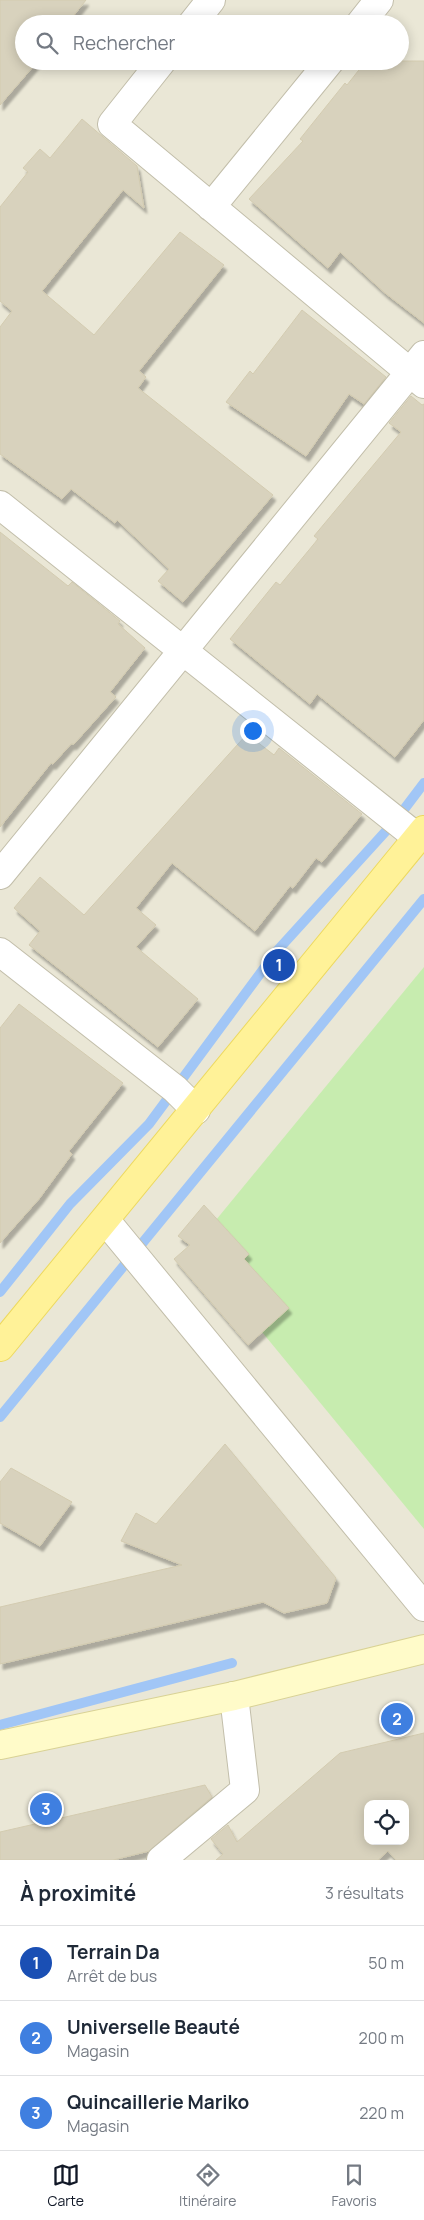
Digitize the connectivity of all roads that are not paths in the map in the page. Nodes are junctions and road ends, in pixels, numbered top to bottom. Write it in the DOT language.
graph roads {
  1 [pos="211,0"];
  2 [pos="379,0"];
  3 [pos="199,15"];
  4 [pos="367,15"];
  5 [pos="155,70"];
  6 [pos="323,70"];
  7 [pos="212,207"];
  8 [pos="419,371"];
  9 [pos="0,505"];
  10 [pos="183,651"];
  11 [pos="421,834"];
  12 [pos="0,875"];
  13 [pos="0,952"];
  14 [pos="196,1110"];
  15 [pos="106,1221"];
  16 [pos="0,1347"];
  17 [pos="424,1607"];
  18 [pos="424,1649"];
  19 [pos="234,1696"];
  20 [pos="0,1745"];
  21 [pos="161,1860"];
  1 -- 3 [label="street"];
  2 -- 4 [label="street"];
  5 -- 7 [label="street"];
  6 -- 7 [label="street"];
  7 -- 8 [label="street"];
  8 -- 10 [label="street"];
  9 -- 10 [label="street"];
  10 -- 11 [label="street"];
  10 -- 12 [label="street"];
  11 -- 14 [label="main road"];
  13 -- 14 [label="street"];
  14 -- 15 [label="main road"];
  15 -- 16 [label="main road"];
  15 -- 17 [label="street"];
  18 -- 19 [label="main road"];
  19 -- 20 [label="main road"];
  19 -- 21 [label="street"];
}
